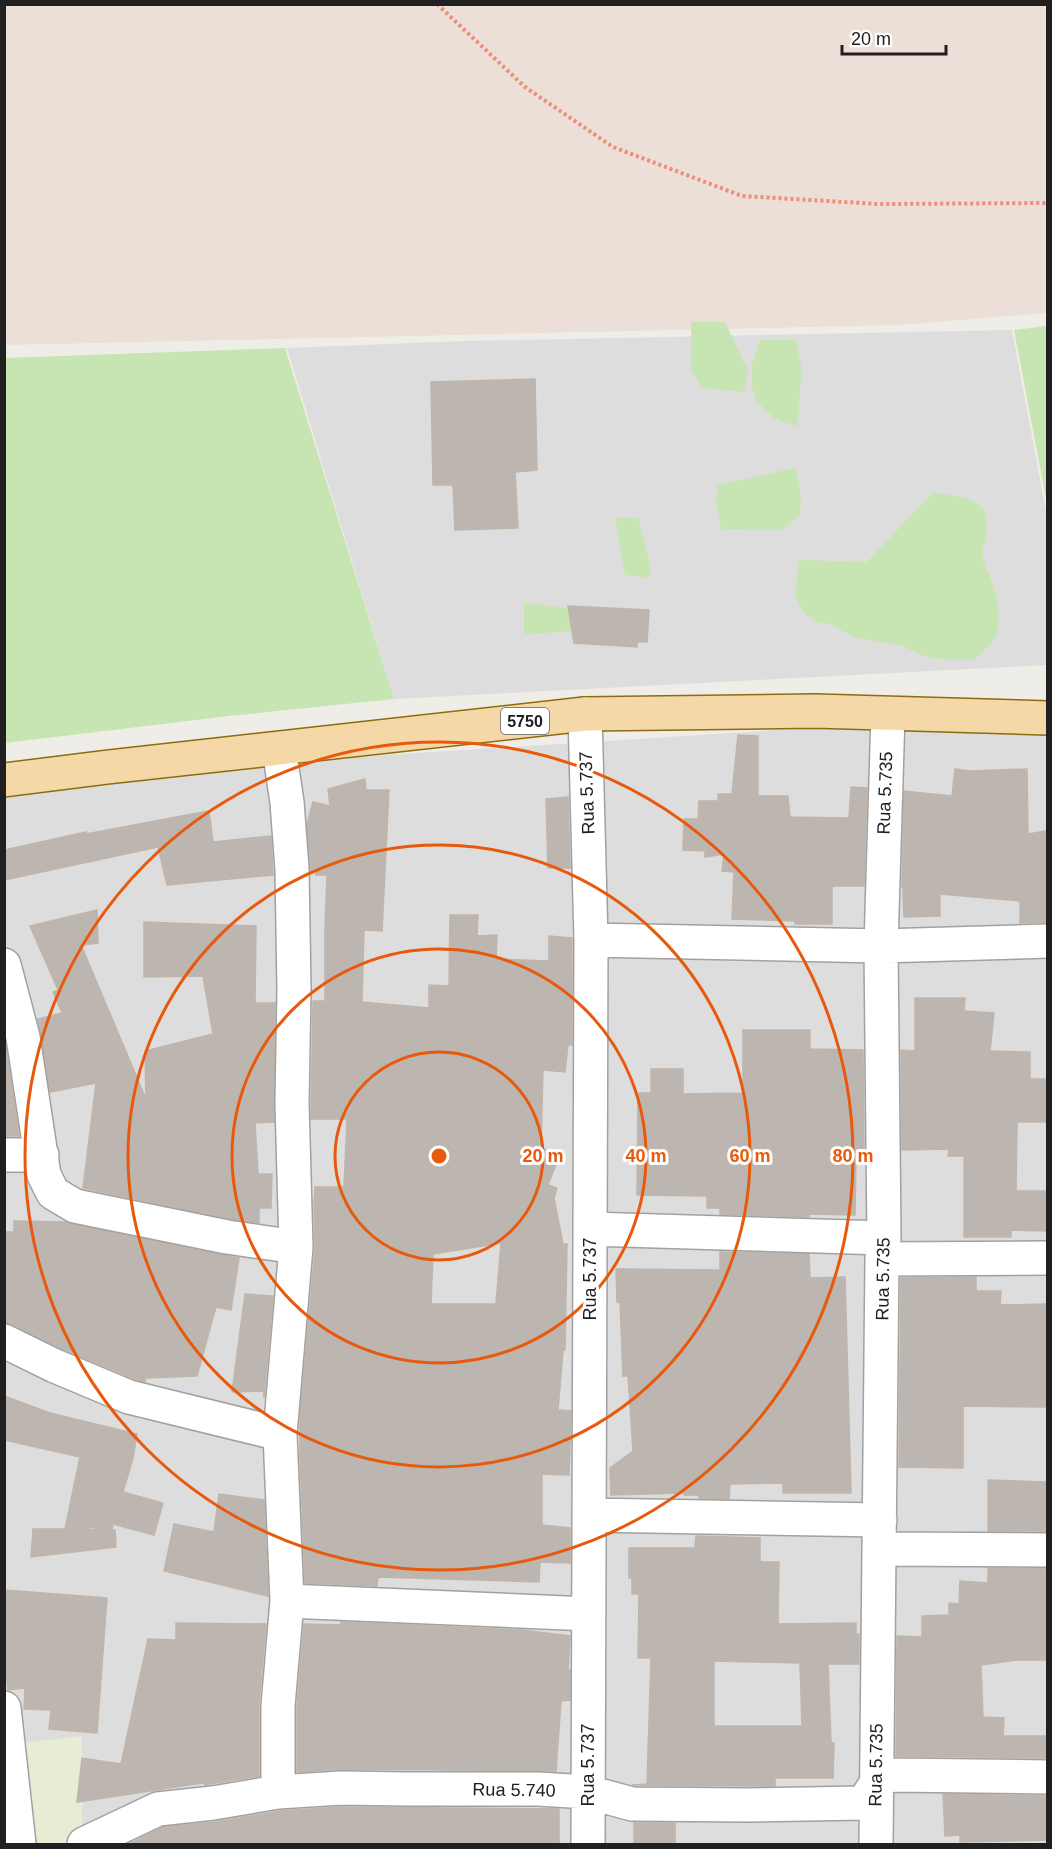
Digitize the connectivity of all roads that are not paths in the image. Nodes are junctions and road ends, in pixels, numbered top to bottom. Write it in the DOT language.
graph roads {
  1 [pos="585,714"];
  2 [pos="888,714"];
  3 [pos="1047,718"];
  4 [pos="279,749"];
  5 [pos="4,780"];
  6 [pos="591,940"];
  7 [pos="1047,941"];
  8 [pos="881,946"];
  9 [pos="4,965"];
  10 [pos="4,1155"];
  11 [pos="42,1155"];
  12 [pos="590,1229"];
  13 [pos="296,1247"];
  14 [pos="883,1248"];
  15 [pos="1047,1258"];
  16 [pos="4,1341"];
  17 [pos="280,1434"];
  18 [pos="590,1515"];
  19 [pos="880,1534"];
  20 [pos="1047,1550"];
  21 [pos="287,1600"];
  22 [pos="589,1614"];
  23 [pos="4,1708"];
  24 [pos="1047,1777"];
  25 [pos="875,1784"];
  26 [pos="278,1792"];
  27 [pos="588,1792"];
  28 [pos="19,1845"];
  29 [pos="84,1845"];
  30 [pos="588,1845"];
  31 [pos="876,1845"];
  1 -- 2 [label="main road, 5750"];
  1 -- 4 [label="main road, 5750"];
  1 -- 6 [label="street, Rua 5.737"];
  2 -- 3 [label="main road, 5750"];
  2 -- 8 [label="street, Rua 5.735"];
  4 -- 5 [label="main road, 5750"];
  4 -- 13 [label="street"];
  6 -- 8 [label="street"];
  6 -- 12 [label="street, Rua 5.737"];
  7 -- 8 [label="street"];
  8 -- 14 [label="street, Rua 5.735"];
  9 -- 11 [label="street"];
  10 -- 11 [label="street"];
  11 -- 13 [label="street"];
  12 -- 14 [label="street"];
  12 -- 18 [label="street, Rua 5.737"];
  13 -- 17 [label="street"];
  14 -- 15 [label="street"];
  14 -- 19 [label="street, Rua 5.735"];
  16 -- 17 [label="street"];
  17 -- 21 [label="street"];
  18 -- 19 [label="street"];
  18 -- 22 [label="street, Rua 5.737"];
  19 -- 20 [label="street"];
  19 -- 25 [label="street, Rua 5.735"];
  21 -- 22 [label="street"];
  21 -- 26 [label="street"];
  22 -- 27 [label="street, Rua 5.737"];
  23 -- 28 [label="street"];
  24 -- 25 [label="street, Rua 5.740"];
  25 -- 27 [label="street, Rua 5.740"];
  25 -- 31 [label="street, Rua 5.735"];
  26 -- 27 [label="street, Rua 5.740"];
  26 -- 29 [label="street, Rua 5.740"];
  27 -- 30 [label="street, Rua 5.737"];
}
